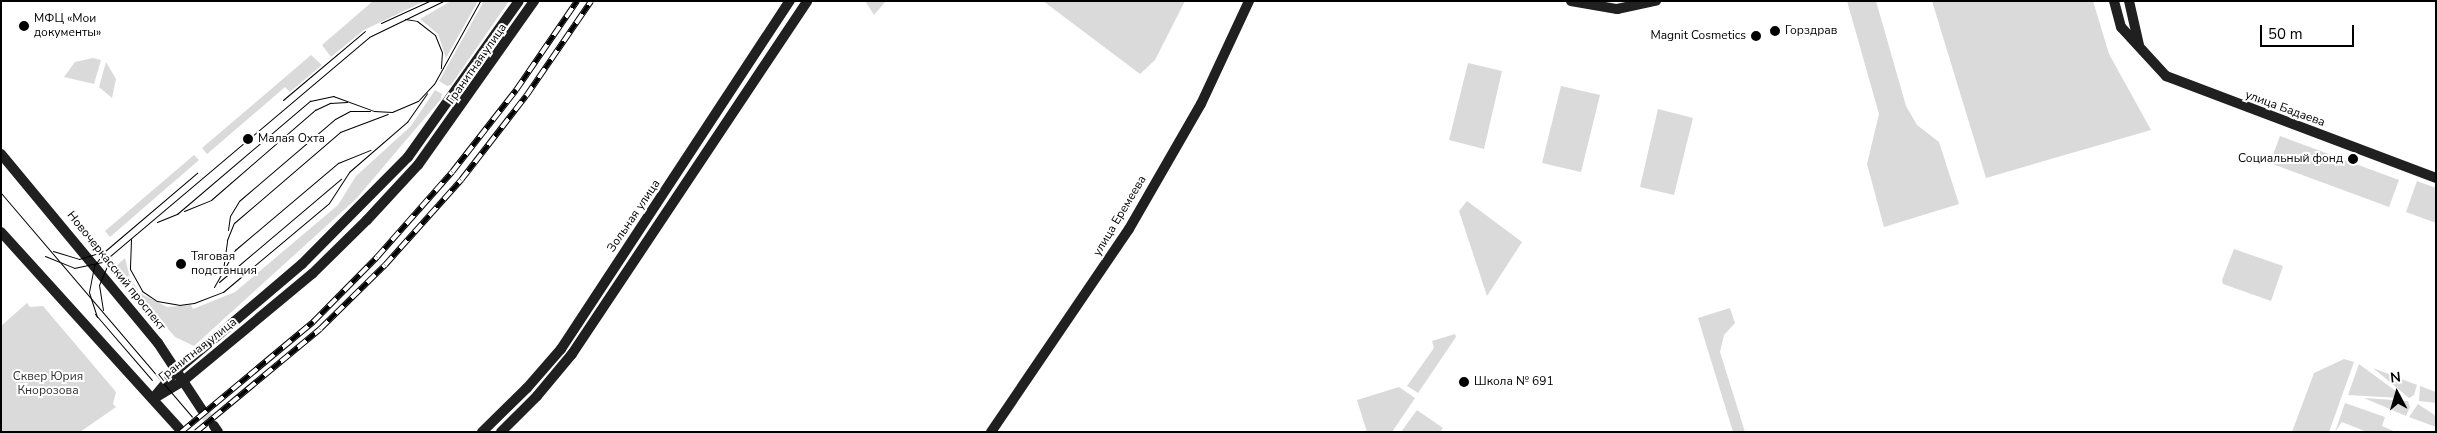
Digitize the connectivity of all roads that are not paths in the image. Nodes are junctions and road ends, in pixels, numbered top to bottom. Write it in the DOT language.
graph roads {
  1 [pos="519,1"];
  2 [pos="534,1"];
  3 [pos="790,1"];
  4 [pos="806,1"];
  5 [pos="1249,1"];
  6 [pos="1571,1"];
  7 [pos="1656,1"];
  8 [pos="2114,1"];
  9 [pos="2129,1"];
  10 [pos="2139,45"];
  11 [pos="1,154"];
  12 [pos="2436,178"];
  13 [pos="1,232"];
  14 [pos="177,370"];
  15 [pos="183,381"];
  16 [pos="153,399"];
  17 [pos="202,410"];
  18 [pos="179,428"];
  19 [pos="482,432"];
  20 [pos="501,432"];
  21 [pos="991,432"];
  1 -- 14 [label="street, Гранитная улица"];
  2 -- 15 [label="street, Гранитная улица"];
  3 -- 19 [label="street, Зольная улица"];
  4 -- 20 [label="street, Зольная улица"];
  5 -- 21 [label="street, улица Еремеева"];
  6 -- 7 [label="street"];
  8 -- 10 [label="street, улица Бадаева"];
  9 -- 10 [label="street, улица Бадаева"];
  10 -- 12 [label="street, улица Бадаева"];
  11 -- 14 [label="street, Новочеркасский проспект"];
  13 -- 16 [label="street"];
  14 -- 15 [label="street, Новочеркасский проспект"];
  14 -- 16 [label="street, Гранитная улица"];
  15 -- 16 [label="street, Гранитная улица"];
  15 -- 17 [label="street, Новочеркасский проспект"];
  16 -- 18 [label="street"];
}
